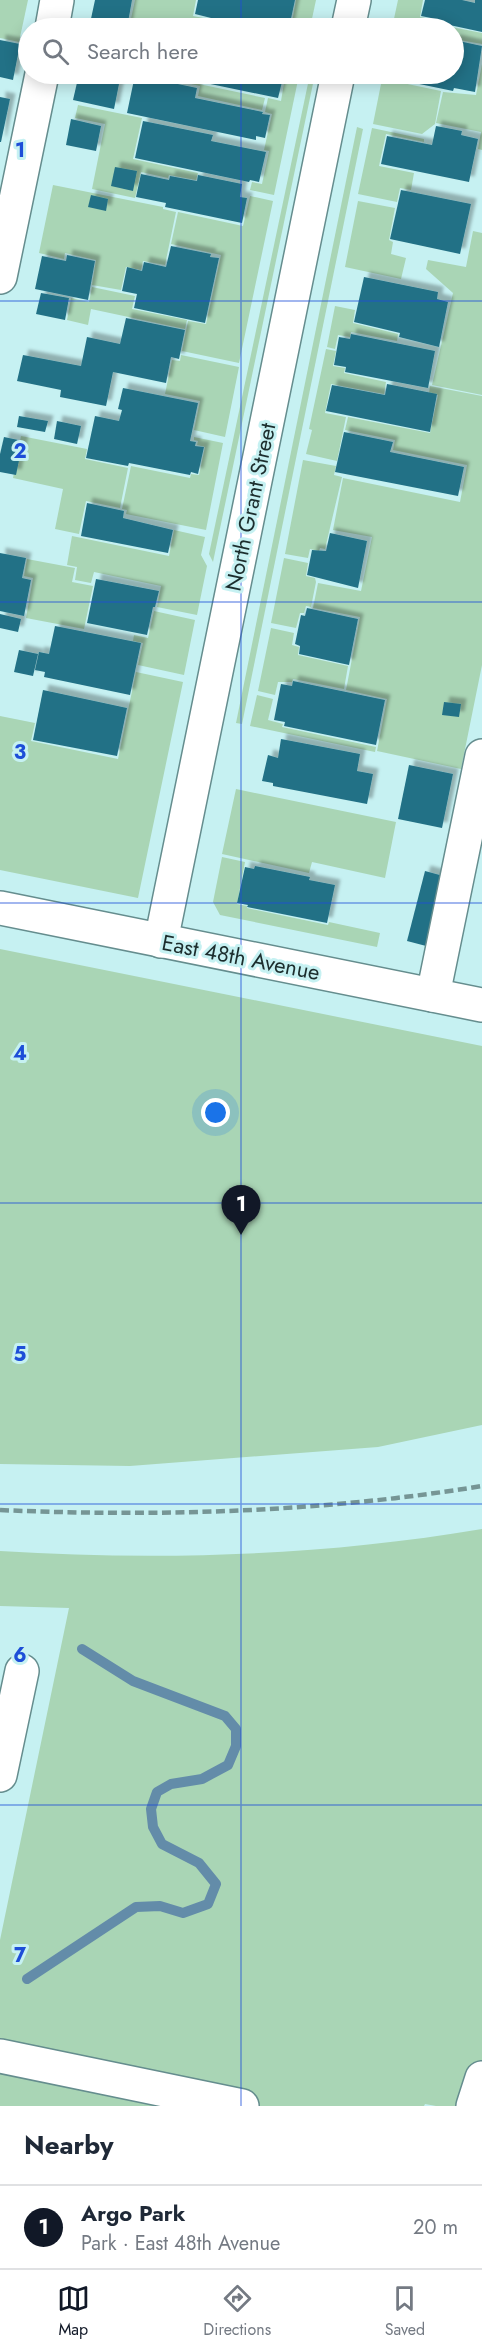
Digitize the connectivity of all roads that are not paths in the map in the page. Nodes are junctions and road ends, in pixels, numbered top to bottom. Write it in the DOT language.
graph roads {
  1 [pos="57,0"];
  2 [pos="354,0"];
  3 [pos="54,18"];
  4 [pos="350,18"];
  5 [pos="40,84"];
  6 [pos="337,84"];
  7 [pos="0,277"];
  8 [pos="482,756"];
  9 [pos="0,908"];
  10 [pos="161,941"];
  11 [pos="433,995"];
  12 [pos="482,1005"];
  13 [pos="22,1671"];
  14 [pos="0,1775"];
  15 [pos="0,2056"];
  16 [pos="482,2078"];
  17 [pos="242,2106"];
  18 [pos="473,2106"];
  1 -- 3 [label="street"];
  2 -- 4 [label="street"];
  5 -- 7 [label="street"];
  6 -- 10 [label="street, North Grant Street"];
  8 -- 11 [label="street"];
  9 -- 10 [label="street, East 48th Avenue"];
  10 -- 11 [label="street, East 48th Avenue"];
  11 -- 12 [label="street, East 48th Avenue"];
  13 -- 14 [label="street"];
  15 -- 17 [label="street"];
  16 -- 18 [label="street"];
}
